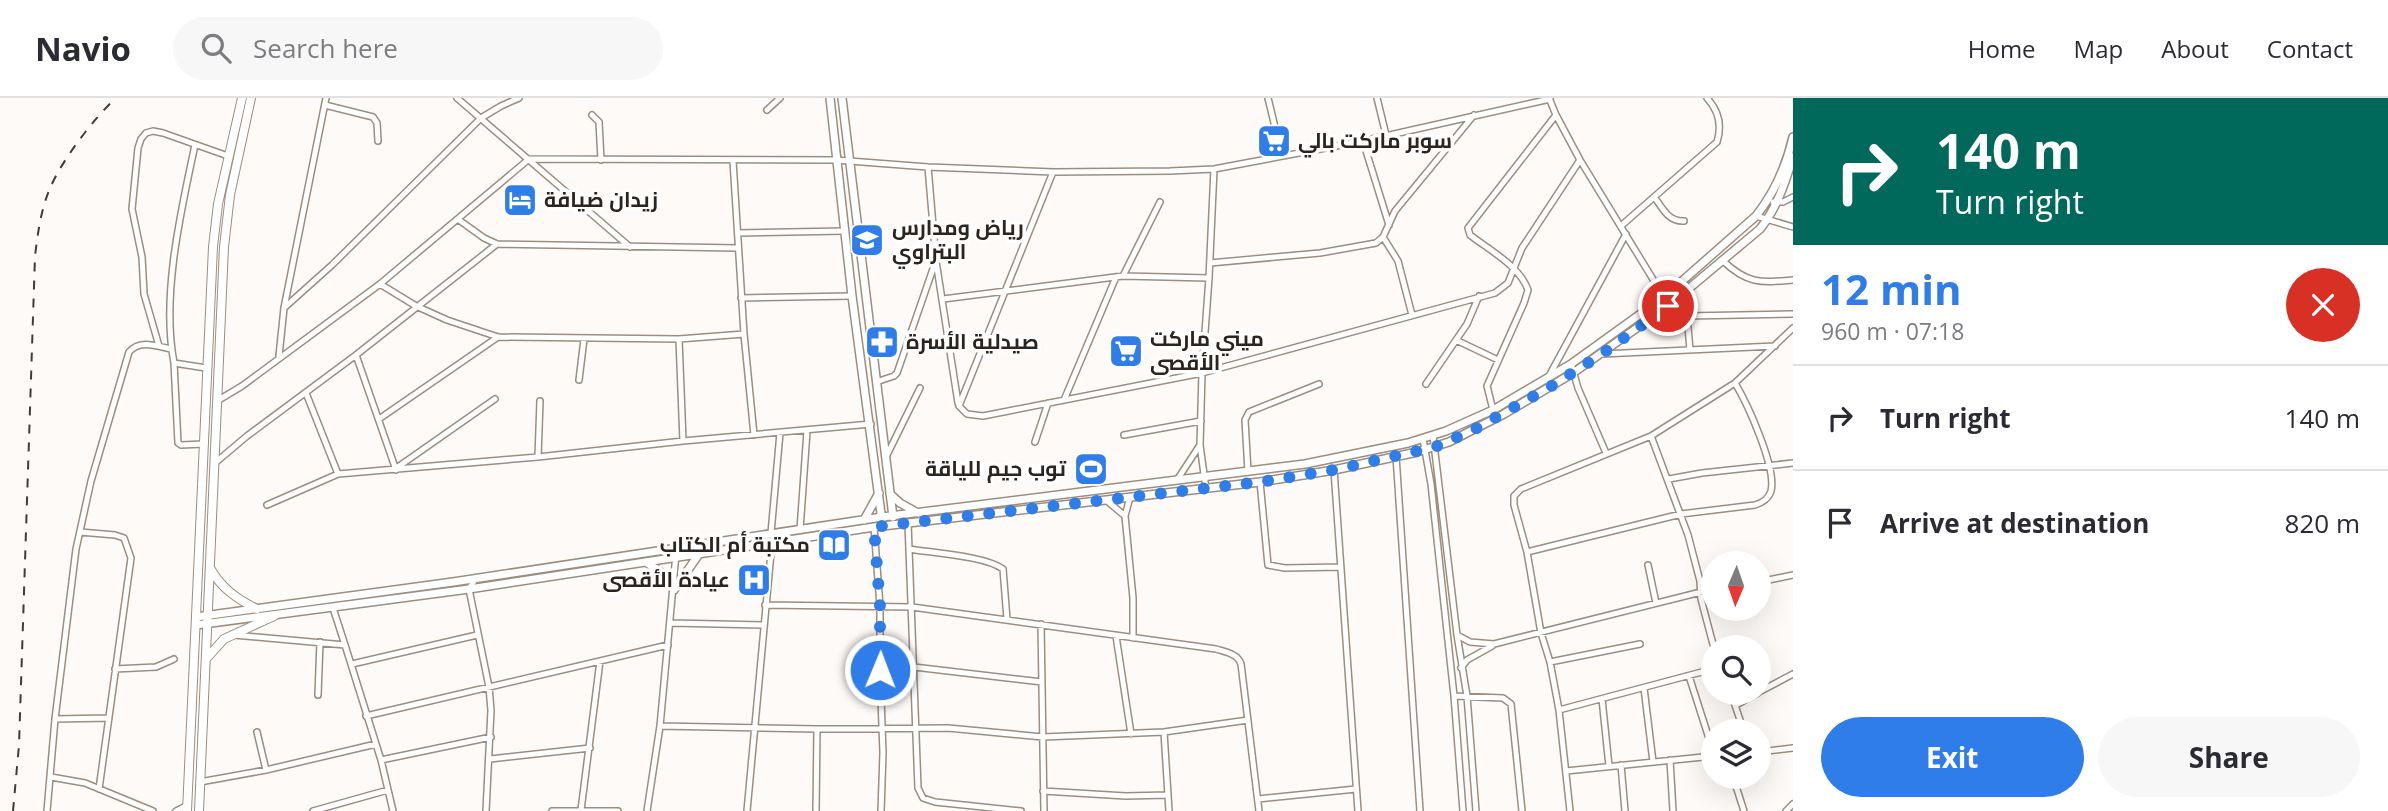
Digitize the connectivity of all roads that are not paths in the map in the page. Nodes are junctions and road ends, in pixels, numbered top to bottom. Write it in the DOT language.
graph roads {
  1 [pos="242,98"];
  2 [pos="251,98"];
  3 [pos="457,98"];
  4 [pos="519,98"];
  5 [pos="780,98"];
  6 [pos="830,98"];
  7 [pos="842,98"];
  8 [pos="1268,98"];
  9 [pos="1377,98"];
  10 [pos="1707,98"];
  11 [pos="1549,99"];
  12 [pos="326,101"];
  13 [pos="767,110"];
  14 [pos="592,114"];
  15 [pos="1474,115"];
  16 [pos="1556,115"];
  17 [pos="481,118"];
  18 [pos="1386,135"];
  19 [pos="1793,137"];
  20 [pos="378,141"];
  21 [pos="1363,141"];
  22 [pos="195,145"];
  23 [pos="228,156"];
  24 [pos="1282,156"];
  25 [pos="1793,158"];
  26 [pos="529,159"];
  27 [pos="601,160"];
  28 [pos="836,160"];
  29 [pos="1580,160"];
  30 [pos="733,161"];
  31 [pos="849,162"];
  32 [pos="928,167"];
  33 [pos="1214,169"];
  34 [pos="1053,172"];
  35 [pos="1793,197"];
  36 [pos="1655,198"];
  37 [pos="1768,201"];
  38 [pos="1160,202"];
  39 [pos="1778,203"];
  40 [pos="1756,216"];
  41 [pos="459,220"];
  42 [pos="1768,220"];
  43 [pos="1684,221"];
  44 [pos="1389,225"];
  45 [pos="1622,225"];
  46 [pos="1793,227"];
  47 [pos="845,231"];
  48 [pos="738,233"];
  49 [pos="1626,234"];
  50 [pos="1383,237"];
  51 [pos="497,244"];
  52 [pos="630,247"];
  53 [pos="738,248"];
  54 [pos="1722,260"];
  55 [pos="936,261"];
  56 [pos="1210,262"];
  57 [pos="1513,269"];
  58 [pos="1120,277"];
  59 [pos="1209,278"];
  60 [pos="1793,280"];
  61 [pos="380,284"];
  62 [pos="1004,292"];
  63 [pos="852,296"];
  64 [pos="1479,296"];
  65 [pos="1664,297"];
  66 [pos="741,298"];
  67 [pos="943,299"];
  68 [pos="416,306"];
  69 [pos="1668,306"];
  70 [pos="284,308"];
  71 [pos="1793,314"];
  72 [pos="1412,315"];
  73 [pos="1687,316"];
  74 [pos="1793,328"];
  75 [pos="744,334"];
  76 [pos="498,337"];
  77 [pos="584,339"];
  78 [pos="679,339"];
  79 [pos="1456,340"];
  80 [pos="159,346"];
  81 [pos="1775,346"];
  82 [pos="171,349"];
  83 [pos="1690,350"];
  84 [pos="1602,354"];
  85 [pos="356,355"];
  86 [pos="279,357"];
  87 [pos="1498,360"];
  88 [pos="174,363"];
  89 [pos="1571,364"];
  90 [pos="206,368"];
  91 [pos="1202,373"];
  92 [pos="1573,373"];
  93 [pos="1548,378"];
  94 [pos="579,380"];
  95 [pos="876,382"];
  96 [pos="1735,383"];
  97 [pos="1319,384"];
  98 [pos="1426,384"];
  99 [pos="1550,387"];
  100 [pos="920,388"];
  101 [pos="306,393"];
  102 [pos="495,399"];
  103 [pos="1064,400"];
  104 [pos="217,401"];
  105 [pos="540,401"];
  106 [pos="1048,403"];
  107 [pos="959,407"];
  108 [pos="1493,410"];
  109 [pos="379,419"];
  110 [pos="1201,421"];
  111 [pos="871,424"];
  112 [pos="807,430"];
  113 [pos="780,433"];
  114 [pos="754,435"];
  115 [pos="1124,435"];
  116 [pos="1433,436"];
  117 [pos="1651,436"];
  118 [pos="1423,439"];
  119 [pos="682,441"];
  120 [pos="1035,442"];
  121 [pos="204,444"];
  122 [pos="1200,445"];
  123 [pos="1435,447"];
  124 [pos="1426,449"];
  125 [pos="1606,453"];
  126 [pos="1395,456"];
  127 [pos="538,457"];
  128 [pos="886,457"];
  129 [pos="215,463"];
  130 [pos="1793,463"];
  131 [pos="1769,466"];
  132 [pos="396,469"];
  133 [pos="1334,470"];
  134 [pos="1248,472"];
  135 [pos="338,474"];
  136 [pos="1204,478"];
  137 [pos="1669,479"];
  138 [pos="1177,481"];
  139 [pos="1260,482"];
  140 [pos="1206,489"];
  141 [pos="879,492"];
  142 [pos="890,494"];
  143 [pos="1130,497"];
  144 [pos="1106,500"];
  145 [pos="267,505"];
  146 [pos="918,513"];
  147 [pos="1681,514"];
  148 [pos="893,516"];
  149 [pos="1125,516"];
  150 [pos="882,517"];
  151 [pos="864,520"];
  152 [pos="908,523"];
  153 [pos="893,525"];
  154 [pos="878,527"];
  155 [pos="800,530"];
  156 [pos="80,532"];
  157 [pos="771,537"];
  158 [pos="677,547"];
  159 [pos="909,549"];
  160 [pos="1527,552"];
  161 [pos="699,554"];
  162 [pos="676,558"];
  163 [pos="646,562"];
  164 [pos="1648,565"];
  165 [pos="210,567"];
  166 [pos="1341,567"];
  167 [pos="1793,575"];
  168 [pos="476,578"];
  169 [pos="1771,580"];
  170 [pos="469,589"];
  171 [pos="674,590"];
  172 [pos="1701,591"];
  173 [pos="1656,603"];
  174 [pos="765,605"];
  175 [pos="880,606"];
  176 [pos="912,607"];
  177 [pos="333,608"];
  178 [pos="257,609"];
  179 [pos="274,617"];
  180 [pos="1007,619"];
  181 [pos="208,620"];
  182 [pos="196,621"];
  183 [pos="671,623"];
  184 [pos="1041,624"];
  185 [pos="763,625"];
  186 [pos="1541,633"];
  187 [pos="231,635"];
  188 [pos="477,635"];
  189 [pos="1457,635"];
  190 [pos="1116,636"];
  191 [pos="1133,639"];
  192 [pos="320,642"];
  193 [pos="1494,644"];
  194 [pos="1640,644"];
  195 [pos="345,645"];
  196 [pos="668,645"];
  197 [pos="174,659"];
  198 [pos="206,659"];
  199 [pos="600,661"];
  200 [pos="1550,662"];
  201 [pos="352,664"];
  202 [pos="914,667"];
  203 [pos="1461,668"];
  204 [pos="115,669"];
  205 [pos="1701,672"];
  206 [pos="1793,674"];
  207 [pos="1689,676"];
  208 [pos="1042,682"];
  209 [pos="1771,686"];
  210 [pos="489,687"];
  211 [pos="1644,688"];
  212 [pos="318,695"];
  213 [pos="1454,696"];
  214 [pos="1466,696"];
  215 [pos="1602,699"];
  216 [pos="1736,705"];
  217 [pos="1559,710"];
  218 [pos="366,716"];
  219 [pos="109,718"];
  220 [pos="55,719"];
  221 [pos="1702,719"];
  222 [pos="1740,719"];
  223 [pos="1248,720"];
  224 [pos="660,726"];
  225 [pos="754,727"];
  226 [pos="882,727"];
  227 [pos="916,727"];
  228 [pos="817,729"];
  229 [pos="1164,732"];
  230 [pos="257,733"];
  231 [pos="1130,734"];
  232 [pos="491,737"];
  233 [pos="1043,737"];
  234 [pos="376,744"];
  235 [pos="590,748"];
  236 [pos="1793,748"];
  237 [pos="1771,751"];
  238 [pos="1701,755"];
  239 [pos="490,759"];
  240 [pos="1670,760"];
  241 [pos="381,761"];
  242 [pos="1653,762"];
  243 [pos="1621,765"];
  244 [pos="1609,766"];
  245 [pos="266,771"];
  246 [pos="1566,771"];
  247 [pos="51,777"];
  248 [pos="200,782"];
  249 [pos="99,789"];
  250 [pos="1356,789"];
  251 [pos="1737,789"];
  252 [pos="388,790"];
  253 [pos="1043,791"];
  254 [pos="1168,795"];
  255 [pos="1258,799"];
  256 [pos="1793,804"];
  257 [pos="188,808"];
  258 [pos="581,810"];
  259 [pos="47,811"];
  260 [pos="153,811"];
  261 [pos="176,811"];
  262 [pos="199,811"];
  263 [pos="313,811"];
  264 [pos="393,811"];
  265 [pos="486,811"];
  266 [pos="552,811"];
  267 [pos="607,811"];
  268 [pos="618,811"];
  269 [pos="647,811"];
  270 [pos="747,811"];
  271 [pos="816,811"];
  272 [pos="881,811"];
  273 [pos="1021,811"];
  274 [pos="1044,811"];
  275 [pos="1170,811"];
  276 [pos="1259,811"];
  277 [pos="1358,811"];
  278 [pos="1420,811"];
  279 [pos="1463,811"];
  280 [pos="1476,811"];
  281 [pos="1522,811"];
  282 [pos="1570,811"];
  283 [pos="1625,811"];
  284 [pos="1674,811"];
  285 [pos="1744,811"];
  286 [pos="1786,811"];
  1 -- 23 [label="main road"];
  2 -- 104 [label="main road"];
  3 -- 17 [label="street"];
  4 -- 17 [label="street"];
  5 -- 13 [label="street"];
  6 -- 28 [label="street"];
  7 -- 31 [label="street"];
  8 -- 24 [label="street"];
  9 -- 18 [label="street"];
  10 -- 36 [label="street"];
  11 -- 15 [label="street"];
  11 -- 16 [label="street"];
  12 -- 20 [label="street"];
  12 -- 70 [label="street"];
  14 -- 27 [label="street"];
  15 -- 18 [label="street"];
  15 -- 44 [label="street"];
  16 -- 29 [label="street"];
  16 -- 57 [label="street"];
  17 -- 26 [label="street"];
  17 -- 70 [label="street"];
  18 -- 21 [label="street"];
  19 -- 37 [label="street"];
  21 -- 24 [label="street"];
  21 -- 44 [label="street"];
  22 -- 23 [label="street"];
  22 -- 80 [label="street"];
  22 -- 82 [label="street"];
  23 -- 90 [label="main road"];
  24 -- 33 [label="street"];
  25 -- 39 [label="street"];
  26 -- 27 [label="street"];
  26 -- 41 [label="street"];
  26 -- 52 [label="street"];
  27 -- 30 [label="street"];
  28 -- 30 [label="street"];
  28 -- 31 [label="street"];
  28 -- 47 [label="street"];
  29 -- 45 [label="street"];
  29 -- 57 [label="street"];
  30 -- 48 [label="street"];
  31 -- 32 [label="street"];
  31 -- 95 [label="street"];
  32 -- 34 [label="street"];
  32 -- 55 [label="street"];
  33 -- 34 [label="street"];
  33 -- 56 [label="street"];
  34 -- 62 [label="street"];
  35 -- 39 [label="street"];
  36 -- 43 [label="street"];
  36 -- 45 [label="street"];
  37 -- 39 [label="street"];
  37 -- 40 [label="street"];
  38 -- 58 [label="street"];
  39 -- 42 [label="street"];
  40 -- 42 [label="street"];
  40 -- 65 [label="street"];
  41 -- 51 [label="street"];
  41 -- 61 [label="street"];
  42 -- 46 [label="street"];
  42 -- 54 [label="street"];
  44 -- 50 [label="street"];
  45 -- 49 [label="street"];
  47 -- 48 [label="street"];
  47 -- 63 [label="street"];
  48 -- 53 [label="street"];
  49 -- 65 [label="street"];
  49 -- 93 [label="street"];
  50 -- 56 [label="street"];
  50 -- 72 [label="street"];
  51 -- 52 [label="street"];
  51 -- 68 [label="street"];
  52 -- 53 [label="street"];
  53 -- 66 [label="street"];
  54 -- 60 [label="street"];
  54 -- 69 [label="street"];
  55 -- 67 [label="street"];
  55 -- 95 [label="street"];
  56 -- 59 [label="street"];
  57 -- 64 [label="street"];
  57 -- 87 [label="street"];
  58 -- 59 [label="street"];
  58 -- 62 [label="street"];
  58 -- 103 [label="street"];
  59 -- 91 [label="street"];
  61 -- 68 [label="street"];
  61 -- 86 [label="street"];
  62 -- 67 [label="street"];
  62 -- 107 [label="street"];
  63 -- 66 [label="street"];
  63 -- 111 [label="street"];
  64 -- 72 [label="street"];
  64 -- 79 [label="street"];
  65 -- 69 [label="street"];
  65 -- 89 [label="street"];
  66 -- 75 [label="street"];
  67 -- 107 [label="street"];
  68 -- 76 [label="street"];
  68 -- 85 [label="street"];
  69 -- 73 [label="street"];
  69 -- 84 [label="street"];
  70 -- 86 [label="street"];
  71 -- 73 [label="street"];
  72 -- 91 [label="street"];
  73 -- 83 [label="street"];
  74 -- 81 [label="street"];
  75 -- 78 [label="street"];
  75 -- 114 [label="street"];
  76 -- 77 [label="street"];
  76 -- 109 [label="street"];
  77 -- 78 [label="street"];
  77 -- 94 [label="street"];
  78 -- 119 [label="street"];
  79 -- 87 [label="street"];
  79 -- 98 [label="street"];
  80 -- 82 [label="street"];
  80 -- 156 [label="street"];
  81 -- 83 [label="street"];
  81 -- 96 [label="street"];
  82 -- 88 [label="street"];
  83 -- 84 [label="street"];
  84 -- 92 [label="street"];
  85 -- 101 [label="street"];
  85 -- 109 [label="street"];
  86 -- 104 [label="street"];
  87 -- 108 [label="street"];
  88 -- 90 [label="street"];
  88 -- 121 [label="street"];
  89 -- 92 [label="street"];
  89 -- 93 [label="street"];
  90 -- 121 [label="main road"];
  91 -- 103 [label="street"];
  91 -- 110 [label="street"];
  92 -- 99 [label="street"];
  92 -- 125 [label="street"];
  93 -- 99 [label="street"];
  93 -- 108 [label="street"];
  95 -- 128 [label="street"];
  96 -- 117 [label="street"];
  96 -- 131 [label="street"];
  97 -- 134 [label="street"];
  99 -- 123 [label="street"];
  100 -- 128 [label="street"];
  101 -- 129 [label="street"];
  101 -- 135 [label="street"];
  102 -- 132 [label="street"];
  103 -- 106 [label="street"];
  104 -- 129 [label="main road"];
  105 -- 127 [label="street"];
  106 -- 107 [label="street"];
  106 -- 120 [label="street"];
  108 -- 116 [label="street"];
  109 -- 132 [label="street"];
  110 -- 115 [label="street"];
  110 -- 122 [label="street"];
  111 -- 112 [label="street"];
  111 -- 141 [label="street"];
  112 -- 113 [label="street"];
  112 -- 155 [label="street"];
  113 -- 114 [label="street"];
  113 -- 157 [label="street"];
  114 -- 119 [label="street"];
  116 -- 118 [label="street"];
  116 -- 123 [label="street"];
  117 -- 125 [label="street"];
  117 -- 137 [label="street"];
  118 -- 124 [label="street"];
  118 -- 134 [label="street"];
  119 -- 127 [label="street"];
  121 -- 182 [label="main road"];
  122 -- 136 [label="street"];
  122 -- 138 [label="street"];
  123 -- 124 [label="street"];
  123 -- 189 [label="street"];
  124 -- 126 [label="street"];
  124 -- 213 [label="street"];
  125 -- 160 [label="street"];
  126 -- 133 [label="street"];
  126 -- 278 [label="street"];
  127 -- 132 [label="street"];
  128 -- 142 [label="street"];
  129 -- 165 [label="main road"];
  130 -- 131 [label="street"];
  131 -- 137 [label="street"];
  131 -- 147 [label="street"];
  132 -- 135 [label="street"];
  133 -- 139 [label="street"];
  133 -- 166 [label="street"];
  134 -- 136 [label="street"];
  135 -- 145 [label="street"];
  136 -- 138 [label="street"];
  136 -- 140 [label="street"];
  137 -- 147 [label="street"];
  138 -- 146 [label="street"];
  139 -- 140 [label="street"];
  139 -- 166 [label="street"];
  140 -- 143 [label="street"];
  141 -- 150 [label="street"];
  141 -- 151 [label="street"];
  142 -- 146 [label="street"];
  142 -- 148 [label="street"];
  143 -- 144 [label="street"];
  143 -- 149 [label="street"];
  144 -- 149 [label="street"];
  144 -- 152 [label="street"];
  146 -- 148 [label="street"];
  147 -- 160 [label="street"];
  147 -- 172 [label="street"];
  148 -- 150 [label="street"];
  148 -- 153 [label="street"];
  149 -- 191 [label="street"];
  150 -- 151 [label="street"];
  150 -- 154 [label="street"];
  151 -- 155 [label="street"];
  152 -- 153 [label="street"];
  152 -- 159 [label="street"];
  153 -- 154 [label="street"];
  154 -- 157 [label="street"];
  154 -- 175 [label="street"];
  155 -- 157 [label="street"];
  156 -- 204 [label="street"];
  156 -- 220 [label="street"];
  157 -- 158 [label="street"];
  157 -- 161 [label="street"];
  157 -- 174 [label="street"];
  158 -- 162 [label="street"];
  158 -- 168 [label="street"];
  159 -- 176 [label="street"];
  159 -- 180 [label="street"];
  160 -- 186 [label="street"];
  161 -- 162 [label="street"];
  161 -- 171 [label="street"];
  162 -- 163 [label="street"];
  162 -- 171 [label="street"];
  163 -- 170 [label="street"];
  163 -- 171 [label="street"];
  164 -- 173 [label="street"];
  165 -- 178 [label="main road"];
  165 -- 181 [label="main road"];
  166 -- 250 [label="street"];
  167 -- 169 [label="street"];
  168 -- 170 [label="street"];
  168 -- 178 [label="street"];
  170 -- 177 [label="street"];
  170 -- 188 [label="street"];
  171 -- 183 [label="street"];
  172 -- 173 [label="street"];
  173 -- 186 [label="street"];
  174 -- 175 [label="street"];
  174 -- 185 [label="street"];
  175 -- 176 [label="street"];
  175 -- 226 [label="street"];
  176 -- 180 [label="street"];
  176 -- 202 [label="street"];
  177 -- 179 [label="street"];
  177 -- 195 [label="street"];
  178 -- 181 [label="street"];
  179 -- 181 [label="street"];
  179 -- 187 [label="main road"];
  180 -- 184 [label="street"];
  181 -- 182 [label="street"];
  181 -- 198 [label="main road"];
  182 -- 257 [label="main road"];
  183 -- 185 [label="street"];
  183 -- 196 [label="street"];
  184 -- 190 [label="street"];
  184 -- 208 [label="street"];
  185 -- 225 [label="street"];
  186 -- 193 [label="street"];
  186 -- 200 [label="street"];
  187 -- 192 [label="street"];
  187 -- 198 [label="main road"];
  188 -- 201 [label="street"];
  188 -- 210 [label="street"];
  189 -- 193 [label="street"];
  189 -- 203 [label="street"];
  190 -- 191 [label="street"];
  190 -- 231 [label="street"];
  191 -- 223 [label="street"];
  192 -- 195 [label="street"];
  192 -- 212 [label="street"];
  193 -- 203 [label="street"];
  194 -- 200 [label="street"];
  195 -- 201 [label="street"];
  196 -- 199 [label="street"];
  196 -- 224 [label="street"];
  197 -- 204 [label="street"];
  198 -- 248 [label="main road"];
  199 -- 210 [label="street"];
  199 -- 235 [label="street"];
  200 -- 217 [label="street"];
  201 -- 218 [label="street"];
  202 -- 208 [label="street"];
  202 -- 227 [label="street"];
  203 -- 214 [label="street"];
  204 -- 219 [label="street"];
  205 -- 207 [label="street"];
  206 -- 209 [label="street"];
  207 -- 211 [label="street"];
  207 -- 221 [label="street"];
  208 -- 233 [label="street"];
  210 -- 218 [label="street"];
  210 -- 232 [label="street"];
  211 -- 215 [label="street"];
  211 -- 242 [label="street"];
  213 -- 214 [label="street"];
  213 -- 279 [label="street"];
  214 -- 280 [label="street"];
  214 -- 281 [label="street"];
  215 -- 217 [label="street"];
  215 -- 244 [label="street"];
  216 -- 222 [label="street"];
  217 -- 246 [label="street"];
  218 -- 234 [label="street"];
  219 -- 220 [label="street"];
  219 -- 249 [label="street"];
  220 -- 247 [label="street"];
  223 -- 229 [label="street"];
  223 -- 255 [label="street"];
  224 -- 225 [label="street"];
  224 -- 269 [label="street"];
  225 -- 228 [label="street"];
  225 -- 270 [label="street"];
  226 -- 227 [label="street"];
  226 -- 228 [label="street"];
  226 -- 272 [label="street"];
  227 -- 233 [label="street"];
  227 -- 273 [label="street"];
  228 -- 271 [label="street"];
  229 -- 231 [label="street"];
  229 -- 254 [label="street"];
  230 -- 245 [label="street"];
  231 -- 233 [label="street"];
  232 -- 239 [label="street"];
  232 -- 241 [label="street"];
  233 -- 253 [label="street"];
  234 -- 241 [label="street"];
  234 -- 245 [label="street"];
  235 -- 239 [label="street"];
  235 -- 258 [label="street"];
  236 -- 237 [label="street"];
  238 -- 240 [label="street"];
  239 -- 265 [label="street"];
  240 -- 242 [label="street"];
  240 -- 284 [label="street"];
  241 -- 252 [label="street"];
  242 -- 243 [label="street"];
  243 -- 244 [label="street"];
  243 -- 283 [label="street"];
  244 -- 246 [label="street"];
  245 -- 248 [label="street"];
  246 -- 282 [label="street"];
  247 -- 249 [label="street"];
  247 -- 259 [label="street"];
  248 -- 262 [label="main road"];
  249 -- 260 [label="street"];
  250 -- 255 [label="street"];
  250 -- 277 [label="street"];
  251 -- 285 [label="street"];
  252 -- 263 [label="street"];
  252 -- 264 [label="street"];
  253 -- 254 [label="street"];
  253 -- 274 [label="street"];
  254 -- 275 [label="street"];
  255 -- 276 [label="street"];
  256 -- 286 [label="street"];
  257 -- 261 [label="street"];
  258 -- 266 [label="street"];
  258 -- 267 [label="street"];
  267 -- 268 [label="street"];
}
